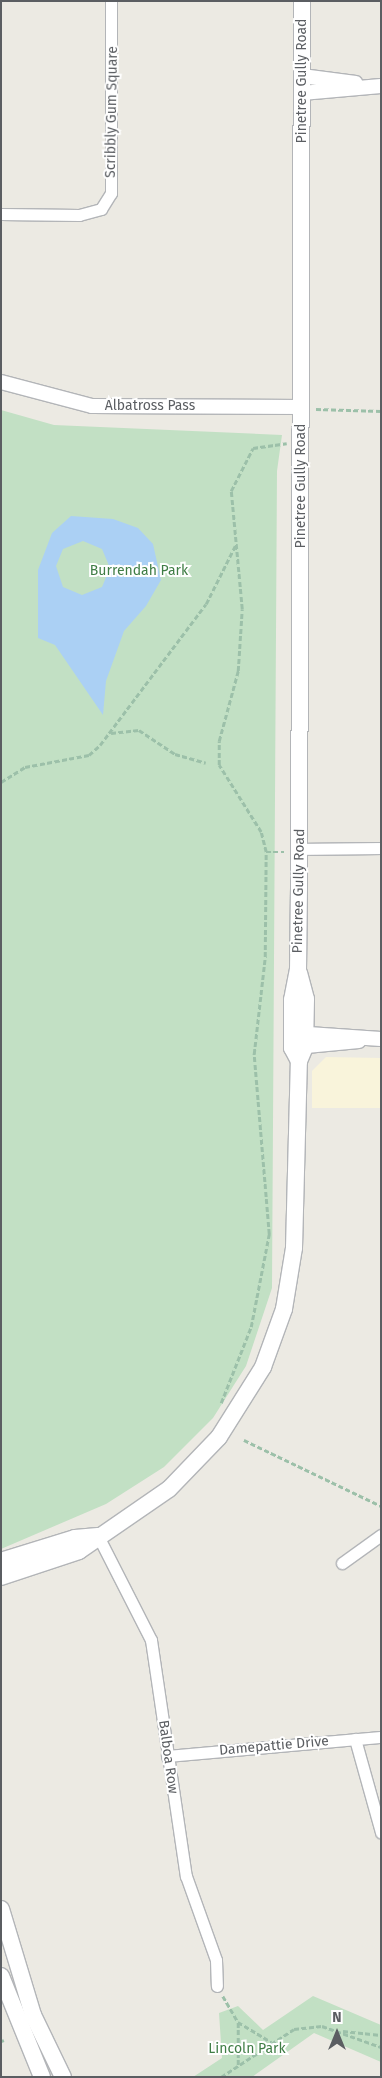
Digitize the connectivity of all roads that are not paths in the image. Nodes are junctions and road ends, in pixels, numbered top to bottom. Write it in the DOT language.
graph roads {
  1 [pos="111,1"];
  2 [pos="302,1"];
  3 [pos="302,76"];
  4 [pos="364,85"];
  5 [pos="381,86"];
  6 [pos="302,93"];
  7 [pos="1,214"];
  8 [pos="1,382"];
  9 [pos="308,408"];
  10 [pos="381,848"];
  11 [pos="293,851"];
  12 [pos="374,1039"];
  13 [pos="299,1044"];
  14 [pos="381,1535"];
  15 [pos="98,1536"];
  16 [pos="1,1561"];
  17 [pos="342,1563"];
  18 [pos="1,1577"];
  19 [pos="381,1737"];
  20 [pos="355,1739"];
  21 [pos="167,1756"];
  22 [pos="381,1832"];
  23 [pos="1,1909"];
  24 [pos="1,1976"];
  25 [pos="217,1986"];
  26 [pos="42,2077"];
  27 [pos="63,2077"];
  1 -- 7 [label="street, Scribbly Gum Square"];
  2 -- 3 [label="main road, Pinetree Gully Road"];
  3 -- 4 [label="street"];
  3 -- 6 [label="main road, Pinetree Gully Road"];
  4 -- 5 [label="street"];
  4 -- 6 [label="street"];
  6 -- 9 [label="main road, Pinetree Gully Road"];
  8 -- 9 [label="street, Albatross Pass"];
  9 -- 11 [label="main road, Pinetree Gully Road"];
  10 -- 11 [label="street"];
  11 -- 13 [label="main road, Pinetree Gully Road"];
  12 -- 13 [label="street"];
  13 -- 15 [label="main road, Pinetree Gully Road"];
  14 -- 17 [label="street"];
  15 -- 16 [label="main road, Pinetree Gully Road"];
  15 -- 18 [label="main road, Pinetree Gully Road"];
  15 -- 21 [label="street, Balboa Row"];
  19 -- 20 [label="street, Damepattie Drive"];
  20 -- 21 [label="street, Damepattie Drive"];
  20 -- 22 [label="street"];
  21 -- 25 [label="street, Balboa Row"];
  23 -- 27 [label="main road"];
  24 -- 26 [label="main road"];
}
